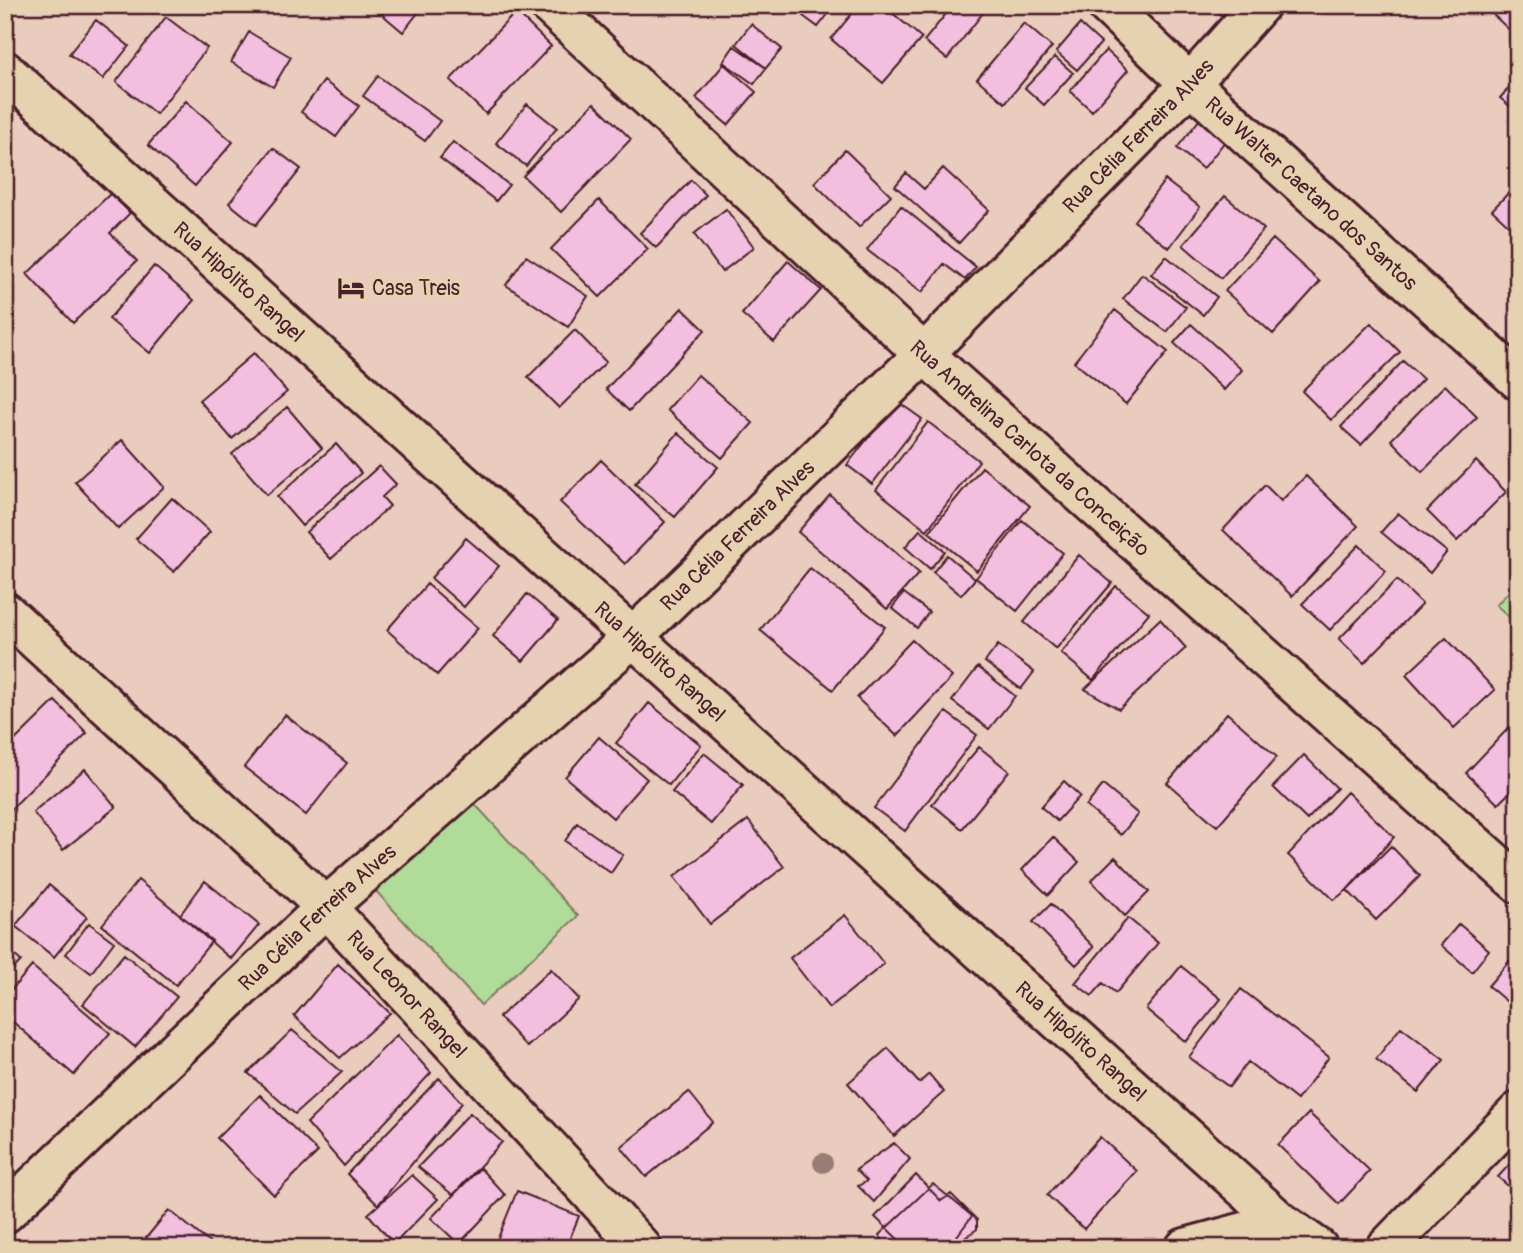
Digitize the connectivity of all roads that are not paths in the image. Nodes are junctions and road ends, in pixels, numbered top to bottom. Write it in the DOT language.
graph roads {
  1 [pos="549,5"];
  2 [pos="1107,5"];
  3 [pos="1260,5"];
  4 [pos="5,71"];
  5 [pos="1191,84"];
  6 [pos="924,354"];
  7 [pos="1518,380"];
  8 [pos="5,611"];
  9 [pos="632,638"];
  10 [pos="1518,883"];
  11 [pos="326,907"];
  12 [pos="1518,1112"];
  13 [pos="12,1194"];
  14 [pos="1282,1222"];
  15 [pos="642,1248"];
  16 [pos="1185,1248"];
  17 [pos="1318,1248"];
  18 [pos="1386,1248"];
  1 -- 6 [label="street, Rua Andrelina Carlota da Conceição"];
  2 -- 5 [label="street, Rua Walter Caetano dos Santos"];
  3 -- 5 [label="street, Rua Célia Ferreira Alves"];
  4 -- 9 [label="street, Rua Hipólito Rangel"];
  5 -- 6 [label="street, Rua Célia Ferreira Alves"];
  5 -- 7 [label="street, Rua Walter Caetano dos Santos"];
  6 -- 9 [label="street, Rua Célia Ferreira Alves"];
  6 -- 10 [label="street, Rua Andrelina Carlota da Conceição"];
  8 -- 11 [label="street, Rua Leonor Rangel"];
  9 -- 11 [label="street, Rua Célia Ferreira Alves"];
  9 -- 14 [label="street, Rua Hipólito Rangel"];
  11 -- 13 [label="street, Rua Célia Ferreira Alves"];
  11 -- 15 [label="street, Rua Leonor Rangel"];
  12 -- 18 [label="street"];
  14 -- 16 [label="street"];
  14 -- 17 [label="street, Rua Hipólito Rangel"];
}
